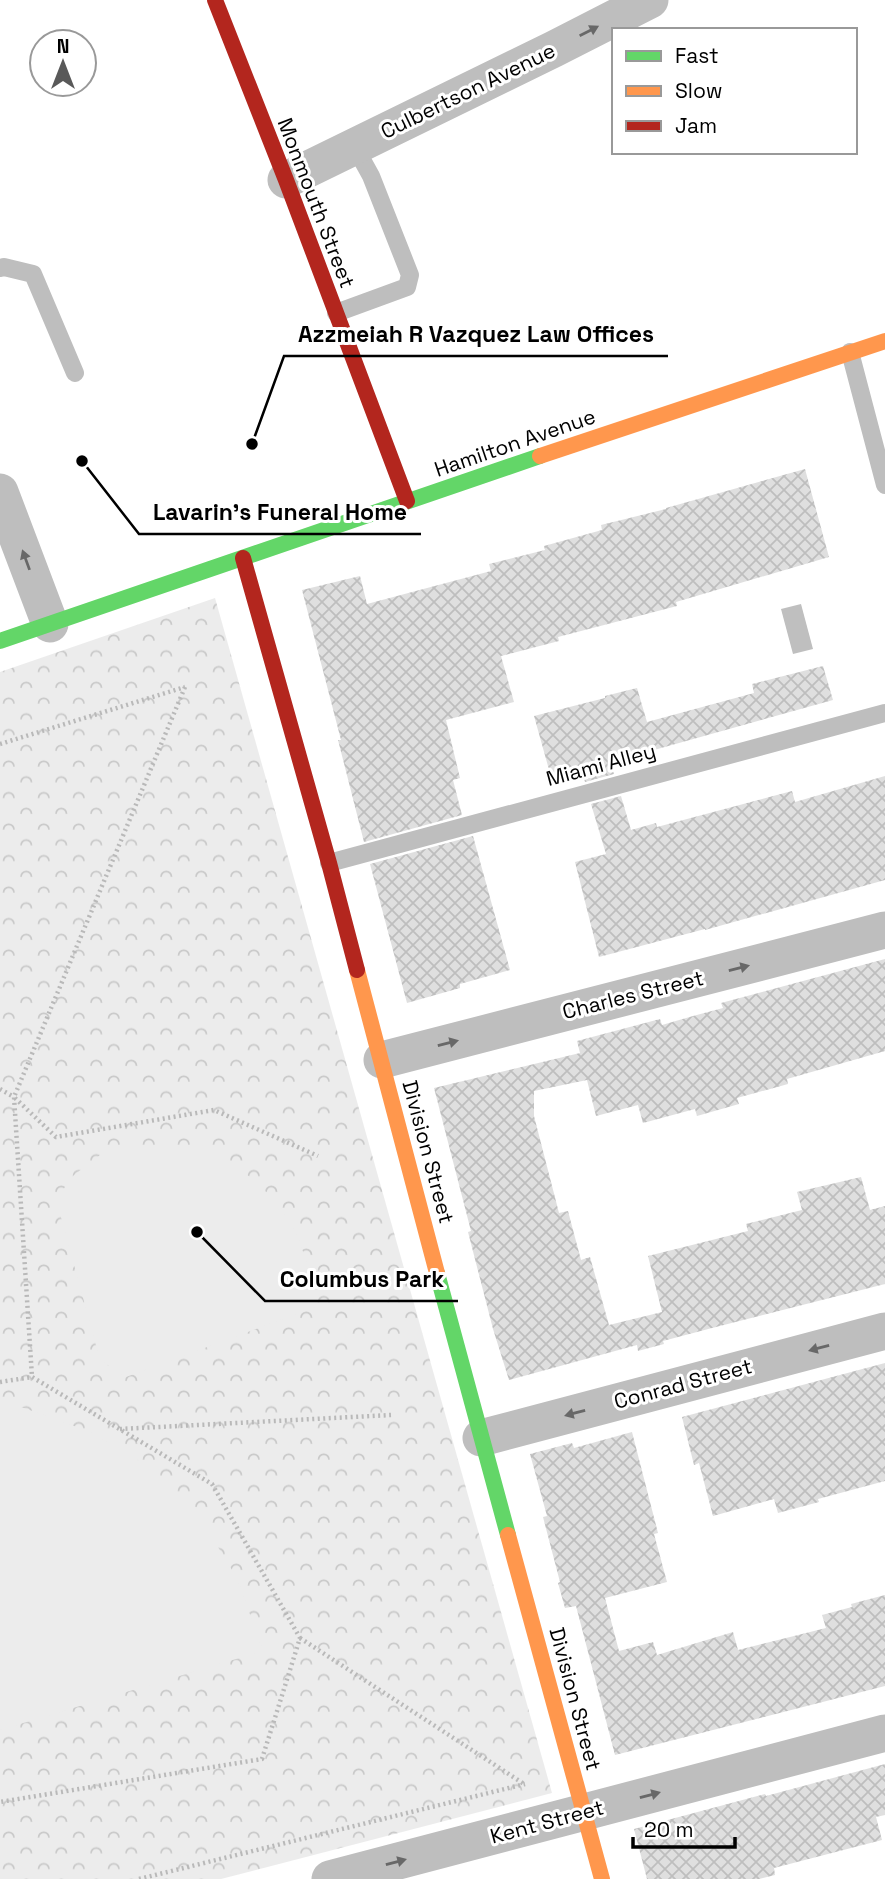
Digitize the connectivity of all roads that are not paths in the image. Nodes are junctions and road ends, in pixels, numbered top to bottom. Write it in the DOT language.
graph roads {
  1 [pos="215,0"];
  2 [pos="650,0"];
  3 [pos="355,147"];
  4 [pos="286,180"];
  5 [pos="0,268"];
  6 [pos="336,313"];
  7 [pos="885,341"];
  8 [pos="850,352"];
  9 [pos="75,373"];
  10 [pos="871,436"];
  11 [pos="885,454"];
  12 [pos="885,485"];
  13 [pos="0,492"];
  14 [pos="407,501"];
  15 [pos="243,558"];
  16 [pos="50,624"];
  17 [pos="0,641"];
  18 [pos="885,713"];
  19 [pos="329,863"];
  20 [pos="885,930"];
  21 [pos="382,1060"];
  22 [pos="885,1331"];
  23 [pos="481,1438"];
  24 [pos="885,1733"];
  25 [pos="584,1812"];
  26 [pos="330,1879"];
  27 [pos="602,1879"];
  1 -- 4 [label="street, Monmouth Street"];
  3 -- 2 [label="street, Culbertson Avenue, one-way"];
  3 -- 4 [label="street, Culbertson Avenue"];
  3 -- 6 [label="lane"];
  4 -- 6 [label="street, Monmouth Street"];
  5 -- 9 [label="lane"];
  6 -- 14 [label="street, Monmouth Street"];
  7 -- 8 [label="street, Hamilton Avenue"];
  8 -- 10 [label="lane"];
  8 -- 14 [label="street, Hamilton Avenue"];
  10 -- 11 [label="lane"];
  10 -- 12 [label="lane"];
  16 -- 13 [label="street, one-way"];
  14 -- 15 [label="street, Hamilton Avenue"];
  15 -- 16 [label="street, Hamilton Avenue"];
  15 -- 19 [label="street, Division Street"];
  16 -- 17 [label="street, Hamilton Avenue"];
  18 -- 19 [label="lane, Miami Alley"];
  19 -- 21 [label="street, Division Street"];
  21 -- 20 [label="street, Charles Street, one-way"];
  21 -- 23 [label="street, Division Street"];
  22 -- 23 [label="street, Conrad Street, one-way"];
  23 -- 25 [label="street, Division Street"];
  25 -- 24 [label="street, Kent Street, one-way"];
  26 -- 25 [label="street, Kent Street, one-way"];
  25 -- 27 [label="street, Division Street"];
}
